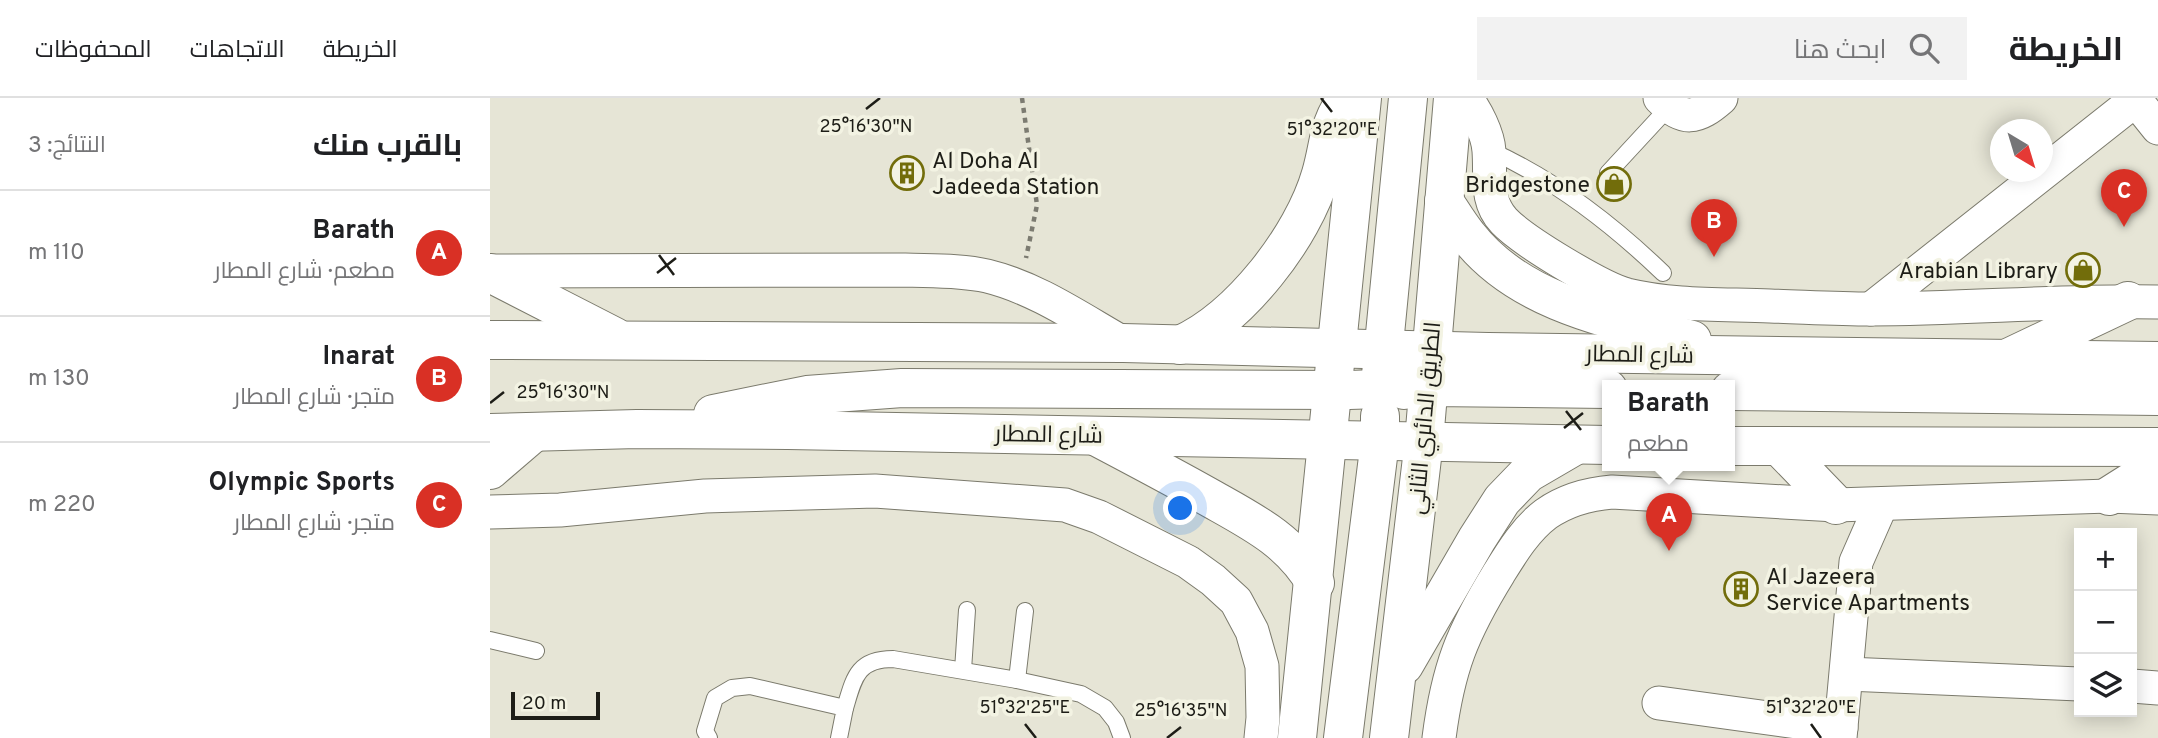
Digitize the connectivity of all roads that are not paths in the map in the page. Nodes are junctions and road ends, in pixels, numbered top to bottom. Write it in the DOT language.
graph roads {
  1 [pos="1347,98"];
  2 [pos="1362,98"];
  3 [pos="1408,98"];
  4 [pos="1453,98"];
  5 [pos="1466,98"];
  6 [pos="1721,98"];
  7 [pos="2136,99"];
  8 [pos="1664,103"];
  9 [pos="2158,128"];
  10 [pos="1489,150"];
  11 [pos="1608,173"];
  12 [pos="1444,201"];
  13 [pos="490,272"];
  14 [pos="1663,273"];
  15 [pos="2143,302"];
  16 [pos="1871,309"];
  17 [pos="490,340"];
  18 [pos="620,340"];
  19 [pos="1123,343"];
  20 [pos="1180,345"];
  21 [pos="1338,348"];
  22 [pos="1382,350"];
  23 [pos="1749,355"];
  24 [pos="2002,361"];
  25 [pos="2158,361"];
  26 [pos="1430,369"];
  27 [pos="1602,388"];
  28 [pos="1334,390"];
  29 [pos="1735,391"];
  30 [pos="1379,392"];
  31 [pos="2158,396"];
  32 [pos="648,429"];
  33 [pos="490,433"];
  34 [pos="533,433"];
  35 [pos="1093,435"];
  36 [pos="1329,440"];
  37 [pos="1424,440"];
  38 [pos="1380,441"];
  39 [pos="1592,445"];
  40 [pos="1735,446"];
  41 [pos="1779,446"];
  42 [pos="2158,447"];
  43 [pos="2158,465"];
  44 [pos="490,470"];
  45 [pos="2109,496"];
  46 [pos="2158,498"];
  47 [pos="1836,505"];
  48 [pos="1881,505"];
  49 [pos="490,512"];
  50 [pos="1856,562"];
  51 [pos="1315,583"];
  52 [pos="967,610"];
  53 [pos="1025,611"];
  54 [pos="490,640"];
  55 [pos="536,651"];
  56 [pos="963,670"];
  57 [pos="1847,674"];
  58 [pos="1396,678"];
  59 [pos="1017,680"];
  60 [pos="2074,684"];
  61 [pos="2137,686"];
  62 [pos="2158,688"];
  63 [pos="1659,703"];
  64 [pos="845,708"];
  65 [pos="1841,733"];
  66 [pos="709,738"];
  67 [pos="839,738"];
  68 [pos="1122,738"];
  69 [pos="1261,738"];
  70 [pos="1297,738"];
  71 [pos="1343,738"];
  72 [pos="1389,738"];
  73 [pos="1439,738"];
  1 -- 20 [label="main road"];
  2 -- 21 [label="main road"];
  3 -- 22 [label="main road"];
  4 -- 12 [label="main road, الطريق الدائري الثاني"];
  5 -- 10 [label="street"];
  6 -- 8 [label="street"];
  7 -- 9 [label="street"];
  7 -- 16 [label="street"];
  8 -- 11 [label="lane"];
  10 -- 14 [label="lane"];
  10 -- 16 [label="street"];
  12 -- 23 [label="main road"];
  12 -- 26 [label="main road, الطريق الدائري الثاني"];
  13 -- 18 [label="main road"];
  13 -- 19 [label="street, شارع المطار"];
  15 -- 16 [label="street"];
  15 -- 24 [label="main road"];
  17 -- 18 [label="main road, شارع المطار"];
  18 -- 19 [label="main road, شارع المطار"];
  19 -- 20 [label="main road, شارع المطار"];
  20 -- 21 [label="main road, شارع المطار"];
  21 -- 22 [label="main road, شارع المطار"];
  21 -- 28 [label="main road"];
  21 -- 30 [label="main road"];
  22 -- 26 [label="main road, شارع المطار"];
  22 -- 30 [label="main road"];
  23 -- 24 [label="main road, شارع المطار"];
  23 -- 26 [label="main road, شارع المطار"];
  24 -- 25 [label="main road, شارع المطار"];
  26 -- 27 [label="main road"];
  26 -- 30 [label="main road"];
  26 -- 37 [label="main road, الطريق الدائري الثاني"];
  28 -- 30 [label="main road"];
  28 -- 32 [label="main road"];
  28 -- 36 [label="main road"];
  29 -- 31 [label="main road"];
  30 -- 36 [label="main road"];
  30 -- 37 [label="main road"];
  30 -- 38 [label="main road"];
  32 -- 34 [label="main road, شارع المطار"];
  32 -- 35 [label="main road, شارع المطار"];
  33 -- 34 [label="main road, شارع المطار"];
  34 -- 44 [label="main road"];
  35 -- 36 [label="main road, شارع المطار"];
  35 -- 51 [label="main road"];
  36 -- 38 [label="main road, شارع المطار"];
  36 -- 51 [label="main road"];
  37 -- 38 [label="main road, شارع المطار"];
  37 -- 39 [label="main road, شارع المطار"];
  37 -- 58 [label="main road, الطريق الدائري الثاني"];
  38 -- 71 [label="main road"];
  39 -- 58 [label="main road"];
  40 -- 41 [label="main road"];
  41 -- 42 [label="main road"];
  41 -- 47 [label="main road"];
  43 -- 45 [label="main road"];
  45 -- 46 [label="street"];
  45 -- 48 [label="street"];
  47 -- 48 [label="street"];
  47 -- 50 [label="street"];
  47 -- 73 [label="street"];
  48 -- 50 [label="street"];
  49 -- 69 [label="street"];
  50 -- 57 [label="street"];
  51 -- 70 [label="main road"];
  52 -- 56 [label="lane"];
  53 -- 59 [label="lane"];
  54 -- 55 [label="lane"];
  56 -- 59 [label="lane"];
  56 -- 64 [label="lane"];
  57 -- 60 [label="street"];
  57 -- 65 [label="street"];
  58 -- 72 [label="main road, الطريق الدائري الثاني"];
  59 -- 68 [label="lane"];
  61 -- 62 [label="street"];
  63 -- 65 [label="street"];
  64 -- 66 [label="lane"];
  64 -- 67 [label="lane"];
}
